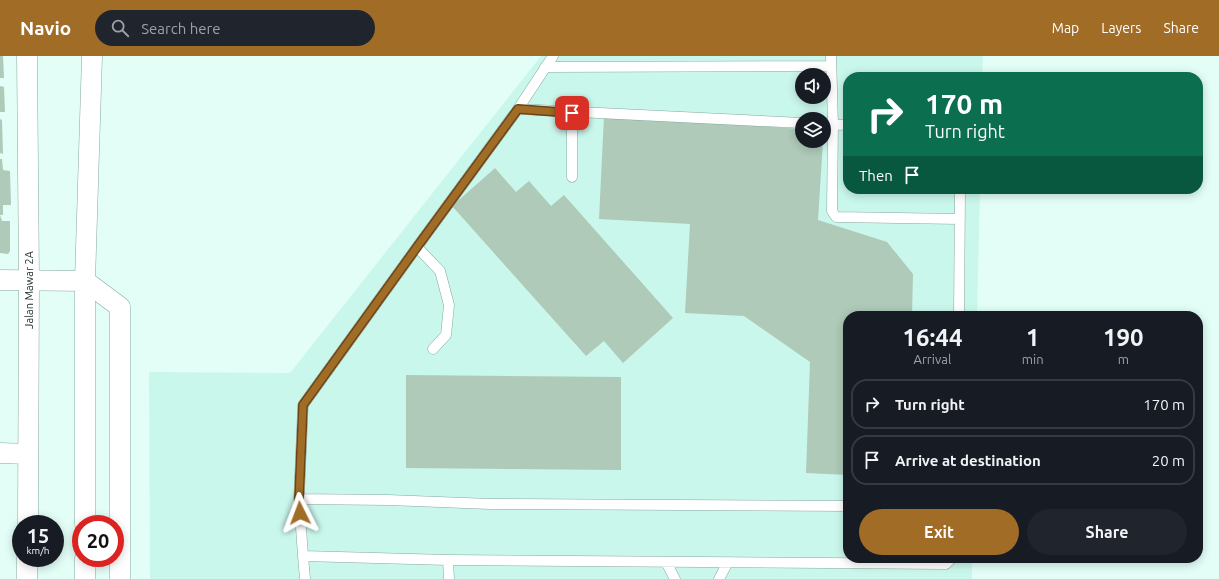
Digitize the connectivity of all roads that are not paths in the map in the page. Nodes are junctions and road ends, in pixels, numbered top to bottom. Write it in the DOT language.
graph roads {
  1 [pos="27,56"];
  2 [pos="92,56"];
  3 [pos="553,56"];
  4 [pos="831,61"];
  5 [pos="545,67"];
  6 [pos="518,109"];
  7 [pos="829,112"];
  8 [pos="572,113"];
  9 [pos="795,123"];
  10 [pos="831,124"];
  11 [pos="843,125"];
  12 [pos="829,148"];
  13 [pos="572,177"];
  14 [pos="960,194"];
  15 [pos="960,220"];
  16 [pos="417,247"];
  17 [pos="0,280"];
  18 [pos="29,280"];
  19 [pos="85,280"];
  20 [pos="959,311"];
  21 [pos="433,349"];
  22 [pos="0,453"];
  23 [pos="28,454"];
  24 [pos="299,499"];
  25 [pos="843,506"];
  26 [pos="28,515"];
  27 [pos="85,515"];
  28 [pos="304,556"];
  29 [pos="448,560"];
  30 [pos="666,562"];
  31 [pos="728,562"];
  32 [pos="947,563"];
  33 [pos="27,567"];
  34 [pos="85,567"];
  35 [pos="27,579"];
  36 [pos="85,579"];
  37 [pos="120,579"];
  38 [pos="305,579"];
  39 [pos="449,579"];
  40 [pos="675,579"];
  41 [pos="719,579"];
  1 -- 18 [label="street, Jalan Mawar 2A"];
  2 -- 19 [label="street"];
  3 -- 5 [label="lane"];
  4 -- 5 [label="lane"];
  4 -- 7 [label="lane"];
  5 -- 6 [label="lane"];
  6 -- 8 [label="lane"];
  6 -- 16 [label="lane"];
  8 -- 9 [label="lane"];
  8 -- 13 [label="lane"];
  10 -- 11 [label="lane"];
  12 -- 15 [label="lane"];
  14 -- 15 [label="lane"];
  15 -- 20 [label="lane"];
  16 -- 21 [label="lane"];
  16 -- 24 [label="lane"];
  17 -- 18 [label="street"];
  18 -- 19 [label="street"];
  18 -- 23 [label="street, Jalan Mawar 2A"];
  19 -- 27 [label="street"];
  19 -- 37 [label="street"];
  22 -- 23 [label="street"];
  23 -- 26 [label="street, Jalan Mawar 2A"];
  24 -- 25 [label="lane"];
  24 -- 28 [label="lane"];
  28 -- 29 [label="lane"];
  28 -- 38 [label="lane"];
  29 -- 30 [label="lane"];
  29 -- 39 [label="lane"];
  30 -- 31 [label="lane"];
  30 -- 40 [label="lane"];
  31 -- 32 [label="lane"];
  31 -- 41 [label="lane"];
  33 -- 35 [label="street"];
  34 -- 36 [label="street"];
}
